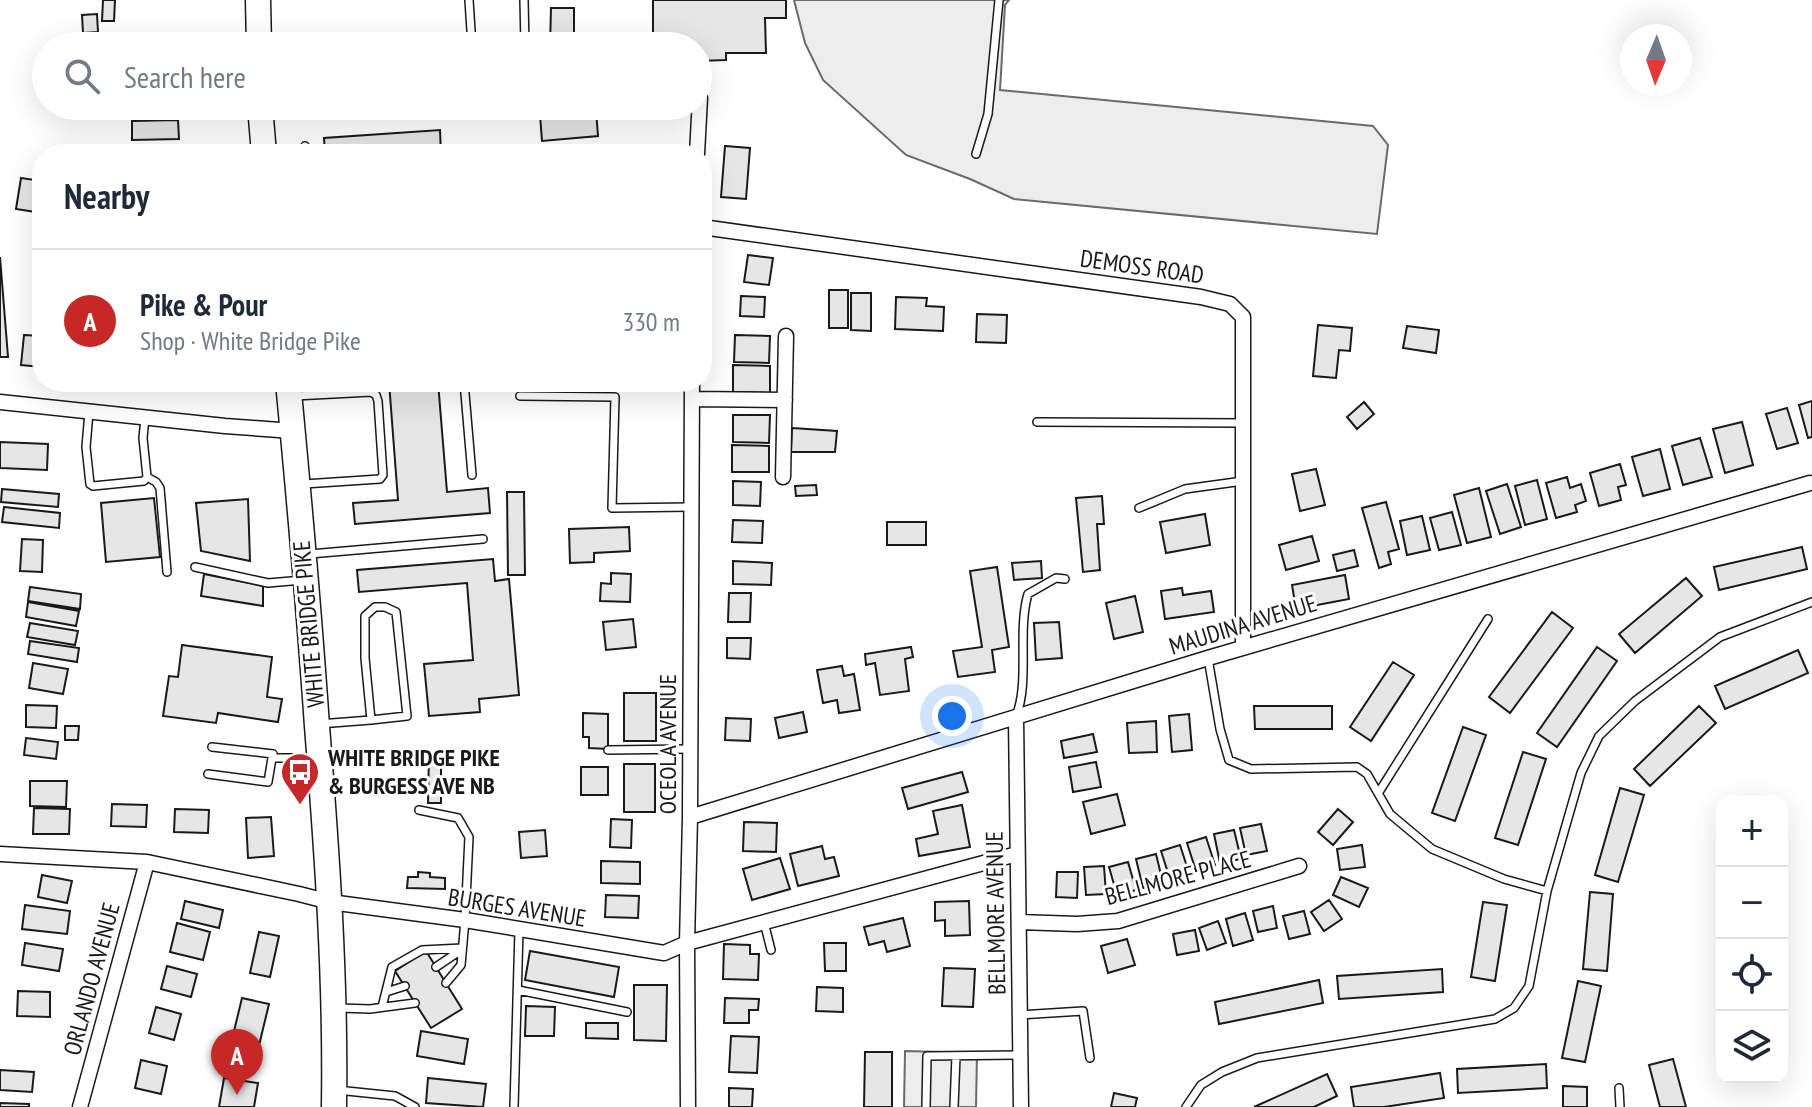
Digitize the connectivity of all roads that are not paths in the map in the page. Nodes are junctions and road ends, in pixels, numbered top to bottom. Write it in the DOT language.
graph roads {
  1 [pos="258,0"];
  2 [pos="469,0"];
  3 [pos="524,0"];
  4 [pos="999,0"];
  5 [pos="259,32"];
  6 [pos="471,32"];
  7 [pos="525,32"];
  8 [pos="261,120"];
  9 [pos="699,120"];
  10 [pos="263,144"];
  11 [pos="698,144"];
  12 [pos="976,154"];
  13 [pos="712,228"];
  14 [pos="786,336"];
  15 [pos="289,392"];
  16 [pos="371,392"];
  17 [pos="465,392"];
  18 [pos="692,392"];
  19 [pos="520,396"];
  20 [pos="692,399"];
  21 [pos="785,400"];
  22 [pos="0,402"];
  23 [pos="89,412"];
  24 [pos="145,418"];
  25 [pos="1037,422"];
  26 [pos="1243,423"];
  27 [pos="293,431"];
  28 [pos="472,475"];
  29 [pos="147,477"];
  30 [pos="783,477"];
  31 [pos="1243,481"];
  32 [pos="1810,483"];
  33 [pos="297,485"];
  34 [pos="691,507"];
  35 [pos="1139,508"];
  36 [pos="483,539"];
  37 [pos="304,555"];
  38 [pos="195,567"];
  39 [pos="167,572"];
  40 [pos="1065,579"];
  41 [pos="306,580"];
  42 [pos="1812,602"];
  43 [pos="1488,619"];
  44 [pos="1243,648"];
  45 [pos="1208,658"];
  46 [pos="1016,718"];
  47 [pos="371,720"];
  48 [pos="317,724"];
  49 [pos="212,747"];
  50 [pos="691,749"];
  51 [pos="608,750"];
  52 [pos="272,758"];
  53 [pos="320,758"];
  54 [pos="208,774"];
  55 [pos="1379,792"];
  56 [pos="419,810"];
  57 [pos="690,817"];
  58 [pos="0,854"];
  59 [pos="1017,854"];
  60 [pos="147,862"];
  61 [pos="1299,866"];
  62 [pos="1547,891"];
  63 [pos="330,902"];
  64 [pos="465,920"];
  65 [pos="764,922"];
  66 [pos="1019,922"];
  67 [pos="519,930"];
  68 [pos="687,943"];
  69 [pos="462,948"];
  70 [pos="771,950"];
  71 [pos="436,967"];
  72 [pos="446,983"];
  73 [pos="405,986"];
  74 [pos="518,990"];
  75 [pos="386,992"];
  76 [pos="415,1003"];
  77 [pos="382,1007"];
  78 [pos="333,1008"];
  79 [pos="627,1012"];
  80 [pos="1019,1015"];
  81 [pos="1020,1055"];
  82 [pos="956,1056"];
  83 [pos="1090,1058"];
  84 [pos="1619,1088"];
  85 [pos="334,1098"];
  86 [pos="80,1107"];
  87 [pos="415,1107"];
  88 [pos="514,1107"];
  89 [pos="688,1107"];
  90 [pos="926,1107"];
  91 [pos="954,1107"];
  92 [pos="1021,1107"];
  93 [pos="1186,1107"];
  94 [pos="1620,1107"];
  1 -- 5 [label="main road"];
  2 -- 6 [label="lane"];
  3 -- 7 [label="lane"];
  4 -- 12 [label="lane"];
  8 -- 10 [label="main road"];
  9 -- 11 [label="street"];
  13 -- 26 [label="street, DEMOSS ROAD"];
  14 -- 21 [label="street"];
  15 -- 27 [label="main road, WHITE BRIDGE PIKE"];
  16 -- 33 [label="lane"];
  17 -- 28 [label="lane"];
  18 -- 20 [label="street, OCEOLA AVENUE"];
  19 -- 34 [label="lane"];
  20 -- 21 [label="street"];
  20 -- 34 [label="street, OCEOLA AVENUE"];
  21 -- 30 [label="street"];
  22 -- 23 [label="street"];
  23 -- 24 [label="street"];
  23 -- 29 [label="lane"];
  24 -- 27 [label="street"];
  24 -- 29 [label="lane"];
  25 -- 26 [label="lane"];
  26 -- 31 [label="street, DEMOSS ROAD"];
  27 -- 33 [label="main road, WHITE BRIDGE PIKE"];
  29 -- 39 [label="lane"];
  31 -- 35 [label="lane"];
  31 -- 44 [label="street, DEMOSS ROAD"];
  32 -- 44 [label="street, MAUDINA AVENUE"];
  33 -- 37 [label="main road, WHITE BRIDGE PIKE"];
  34 -- 50 [label="street, OCEOLA AVENUE"];
  36 -- 37 [label="lane"];
  37 -- 41 [label="main road, WHITE BRIDGE PIKE"];
  38 -- 41 [label="lane"];
  40 -- 46 [label="lane"];
  41 -- 48 [label="main road, WHITE BRIDGE PIKE"];
  42 -- 62 [label="lane"];
  43 -- 55 [label="lane"];
  44 -- 45 [label="street, MAUDINA AVENUE"];
  45 -- 46 [label="street, MAUDINA AVENUE"];
  45 -- 55 [label="lane"];
  46 -- 57 [label="street, MAUDINA AVENUE"];
  46 -- 59 [label="street, BELLMORE AVENUE"];
  47 -- 47 [label="lane"];
  47 -- 48 [label="lane"];
  48 -- 53 [label="main road, WHITE BRIDGE PIKE"];
  49 -- 52 [label="lane"];
  50 -- 51 [label="lane"];
  50 -- 57 [label="street, OCEOLA AVENUE"];
  52 -- 53 [label="lane"];
  52 -- 54 [label="lane"];
  53 -- 63 [label="main road, WHITE BRIDGE PIKE"];
  55 -- 62 [label="lane"];
  56 -- 64 [label="lane"];
  57 -- 68 [label="street, OCEOLA AVENUE"];
  58 -- 60 [label="street, BURGES AVENUE"];
  59 -- 65 [label="street, BURGES AVENUE"];
  59 -- 66 [label="street, BELLMORE AVENUE"];
  60 -- 63 [label="street, BURGES AVENUE"];
  60 -- 86 [label="street, ORLANDO AVENUE"];
  61 -- 66 [label="street, BELLMORE PLACE"];
  62 -- 93 [label="lane"];
  63 -- 64 [label="street, BURGES AVENUE"];
  63 -- 78 [label="main road, WHITE BRIDGE PIKE"];
  64 -- 67 [label="street, BURGES AVENUE"];
  64 -- 69 [label="lane"];
  65 -- 68 [label="street, BURGES AVENUE"];
  65 -- 70 [label="lane"];
  66 -- 80 [label="street, BELLMORE AVENUE"];
  67 -- 68 [label="street, BURGES AVENUE"];
  67 -- 74 [label="lane"];
  68 -- 89 [label="street, OCEOLA AVENUE"];
  69 -- 71 [label="lane"];
  69 -- 72 [label="lane"];
  69 -- 75 [label="lane"];
  73 -- 75 [label="lane"];
  74 -- 79 [label="lane"];
  74 -- 88 [label="lane"];
  75 -- 77 [label="lane"];
  76 -- 77 [label="lane"];
  77 -- 78 [label="lane"];
  78 -- 85 [label="main road, WHITE BRIDGE PIKE"];
  80 -- 81 [label="street, BELLMORE AVENUE"];
  80 -- 83 [label="lane"];
  81 -- 82 [label="lane"];
  81 -- 92 [label="street, BELLMORE AVENUE"];
  82 -- 90 [label="lane"];
  82 -- 91 [label="lane"];
  84 -- 94 [label="lane"];
  85 -- 87 [label="lane"];
}
